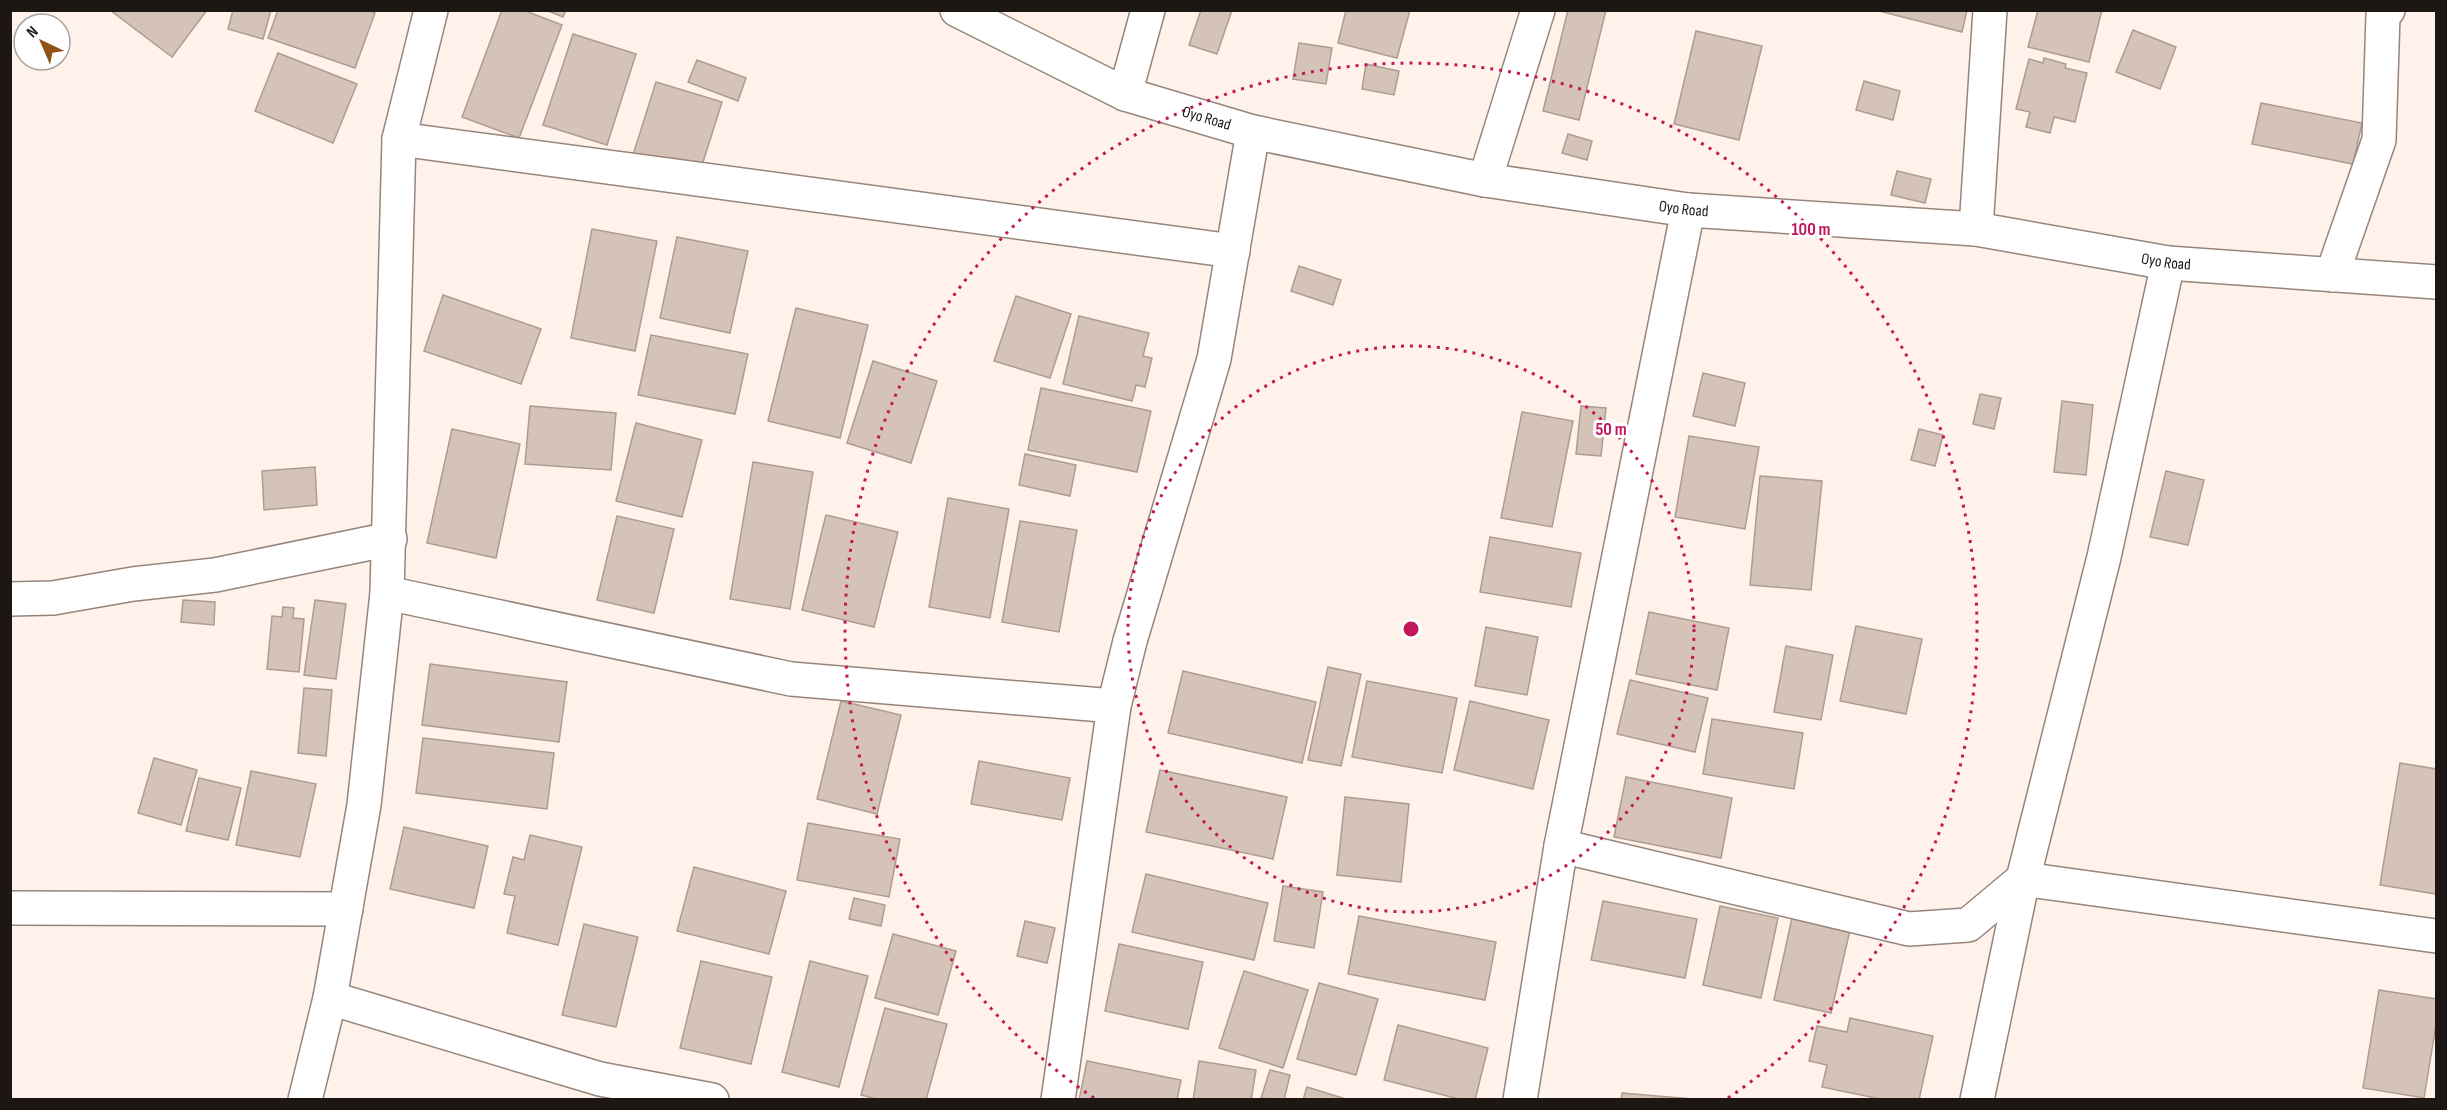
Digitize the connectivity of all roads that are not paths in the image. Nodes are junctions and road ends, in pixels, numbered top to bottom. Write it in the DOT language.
graph roads {
  1 [pos="431,10"];
  2 [pos="957,10"];
  3 [pos="1148,10"];
  4 [pos="1538,10"];
  5 [pos="1990,10"];
  6 [pos="2388,10"];
  7 [pos="1125,94"];
  8 [pos="1254,132"];
  9 [pos="399,139"];
  10 [pos="1485,180"];
  11 [pos="1688,210"];
  12 [pos="1976,229"];
  13 [pos="1233,251"];
  14 [pos="2168,263"];
  15 [pos="2332,275"];
  16 [pos="2436,282"];
  17 [pos="390,539"];
  18 [pos="387,593"];
  19 [pos="10,598"];
  20 [pos="1114,706"];
  21 [pos="1562,846"];
  22 [pos="2023,879"];
  23 [pos="10,908"];
  24 [pos="346,909"];
  25 [pos="2436,936"];
  26 [pos="330,998"];
  27 [pos="305,1100"];
  28 [pos="712,1100"];
  29 [pos="1058,1100"];
  30 [pos="1520,1100"];
  31 [pos="1977,1100"];
  1 -- 9 [label="street"];
  2 -- 7 [label="street, Oyo Road"];
  3 -- 7 [label="street"];
  4 -- 10 [label="street"];
  5 -- 12 [label="street"];
  6 -- 15 [label="street"];
  7 -- 8 [label="street, Oyo Road"];
  8 -- 10 [label="street, Oyo Road"];
  8 -- 13 [label="street"];
  9 -- 13 [label="street"];
  9 -- 17 [label="street"];
  10 -- 11 [label="street, Oyo Road"];
  11 -- 12 [label="street, Oyo Road"];
  11 -- 21 [label="street"];
  12 -- 14 [label="street, Oyo Road"];
  13 -- 20 [label="street"];
  14 -- 15 [label="street, Oyo Road"];
  14 -- 22 [label="street"];
  15 -- 16 [label="street, Oyo Road"];
  17 -- 18 [label="street"];
  17 -- 19 [label="street"];
  18 -- 20 [label="street"];
  18 -- 24 [label="street"];
  20 -- 29 [label="street"];
  21 -- 22 [label="street"];
  21 -- 30 [label="street"];
  22 -- 25 [label="street"];
  22 -- 31 [label="street"];
  23 -- 24 [label="street"];
  24 -- 26 [label="street"];
  26 -- 27 [label="street"];
  26 -- 28 [label="street"];
}
